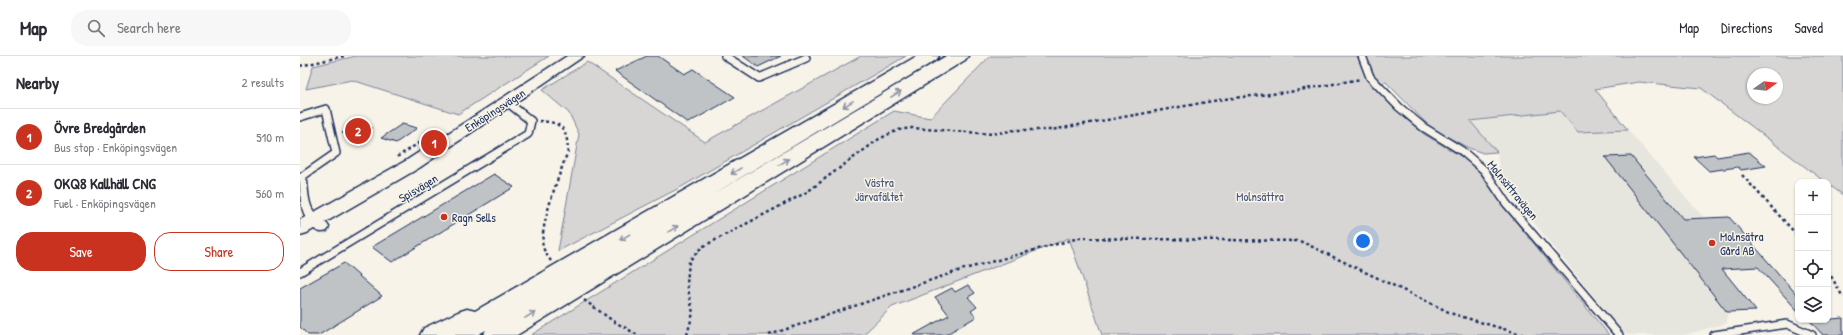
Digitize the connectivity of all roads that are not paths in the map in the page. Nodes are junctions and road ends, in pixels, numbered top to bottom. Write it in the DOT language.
graph roads {
  1 [pos="577,56"];
  2 [pos="725,56"];
  3 [pos="930,56"];
  4 [pos="959,56"];
  5 [pos="1362,56"];
  6 [pos="806,58"];
  7 [pos="507,102"];
  8 [pos="300,117"];
  9 [pos="300,178"];
  10 [pos="300,181"];
  11 [pos="311,225"];
  12 [pos="300,241"];
  13 [pos="303,270"];
  14 [pos="553,271"];
  15 [pos="433,335"];
  16 [pos="456,335"];
  17 [pos="496,335"];
  18 [pos="1619,335"];
  19 [pos="1714,335"];
  20 [pos="1812,335"];
  1 -- 7 [label="street, Enköpingsvägen"];
  2 -- 6 [label="lane"];
  3 -- 14 [label="highway, one-way"];
  17 -- 4 [label="highway, one-way"];
  5 -- 18 [label="lane, Molnsättravägen"];
  7 -- 11 [label="street, Enköpingsvägen"];
  7 -- 13 [label="lane, Spisvägen"];
  8 -- 9 [label="lane"];
  10 -- 11 [label="street"];
  11 -- 12 [label="street, Enköpingsvägen"];
  14 -- 15 [label="highway"];
  14 -- 16 [label="highway"];
  19 -- 20 [label="lane"];
}
